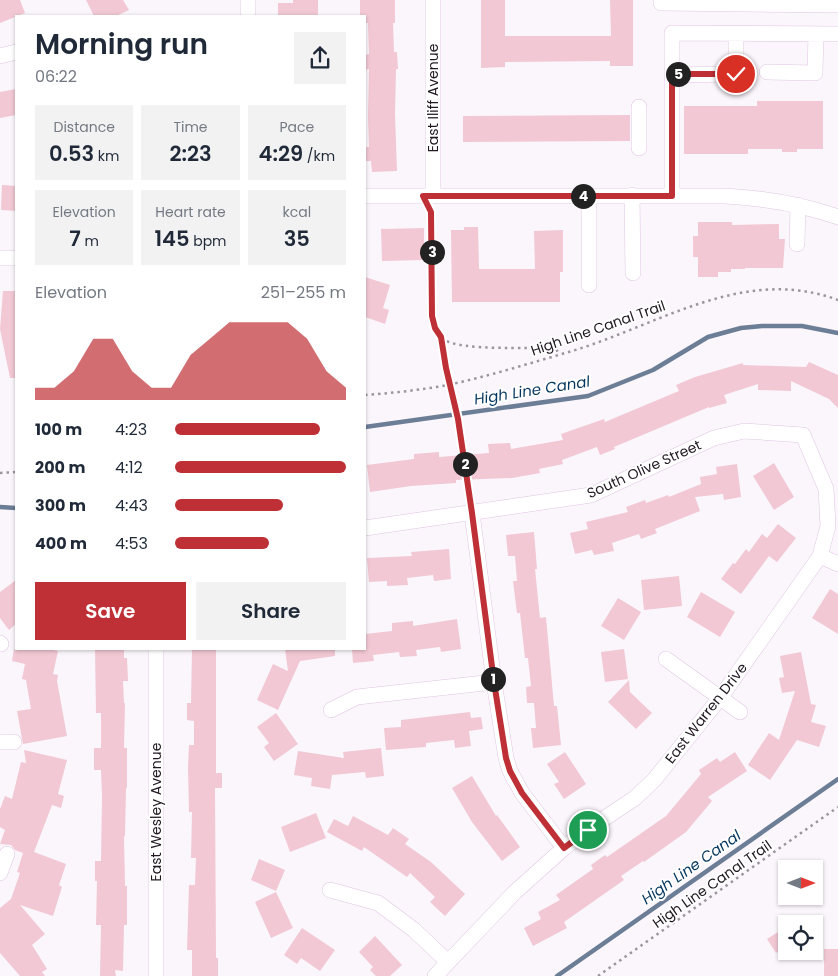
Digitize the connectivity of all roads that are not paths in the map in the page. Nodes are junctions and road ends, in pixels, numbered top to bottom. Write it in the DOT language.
graph roads {
  1 [pos="248,0"];
  2 [pos="433,0"];
  3 [pos="661,0"];
  4 [pos="838,4"];
  5 [pos="248,15"];
  6 [pos="736,34"];
  7 [pos="816,34"];
  8 [pos="838,34"];
  9 [pos="15,52"];
  10 [pos="0,56"];
  11 [pos="767,72"];
  12 [pos="672,74"];
  13 [pos="639,107"];
  14 [pos="639,148"];
  15 [pos="366,196"];
  16 [pos="428,196"];
  17 [pos="589,196"];
  18 [pos="632,196"];
  19 [pos="672,196"];
  20 [pos="798,205"];
  21 [pos="838,217"];
  22 [pos="797,244"];
  23 [pos="0,258"];
  24 [pos="15,258"];
  25 [pos="633,273"];
  26 [pos="589,285"];
  27 [pos="744,431"];
  28 [pos="472,513"];
  29 [pos="366,528"];
  30 [pos="820,556"];
  31 [pos="838,564"];
  32 [pos="156,650"];
  33 [pos="666,659"];
  34 [pos="494,682"];
  35 [pos="720,698"];
  36 [pos="331,710"];
  37 [pos="740,712"];
  38 [pos="564,848"];
  39 [pos="7,854"];
  40 [pos="0,873"];
  41 [pos="330,890"];
  42 [pos="448,962"];
  43 [pos="156,976"];
  44 [pos="435,976"];
  1 -- 5 [label="street"];
  2 -- 16 [label="street, East Iliff Avenue"];
  3 -- 4 [label="street"];
  6 -- 7 [label="street"];
  6 -- 12 [label="street"];
  6 -- 12 [label="street"];
  7 -- 8 [label="street"];
  7 -- 11 [label="street"];
  9 -- 10 [label="street"];
  12 -- 19 [label="street"];
  13 -- 14 [label="street"];
  15 -- 16 [label="street"];
  16 -- 17 [label="street"];
  17 -- 18 [label="street"];
  17 -- 26 [label="street"];
  18 -- 19 [label="street"];
  18 -- 25 [label="street"];
  19 -- 20 [label="street"];
  20 -- 21 [label="street"];
  20 -- 22 [label="street"];
  23 -- 24 [label="street"];
  27 -- 28 [label="street, South Olive Street"];
  27 -- 30 [label="street, East Warren Drive"];
  28 -- 29 [label="street, South Olive Street"];
  28 -- 34 [label="street"];
  30 -- 31 [label="street"];
  30 -- 35 [label="street, East Warren Drive"];
  32 -- 43 [label="street, East Wesley Avenue"];
  33 -- 35 [label="street"];
  34 -- 36 [label="street"];
  34 -- 38 [label="street"];
  35 -- 37 [label="street"];
  35 -- 38 [label="street, East Warren Drive"];
  38 -- 42 [label="street, East Warren Drive"];
  39 -- 40 [label="street"];
  41 -- 42 [label="street"];
  42 -- 44 [label="street, East Warren Drive"];
}
